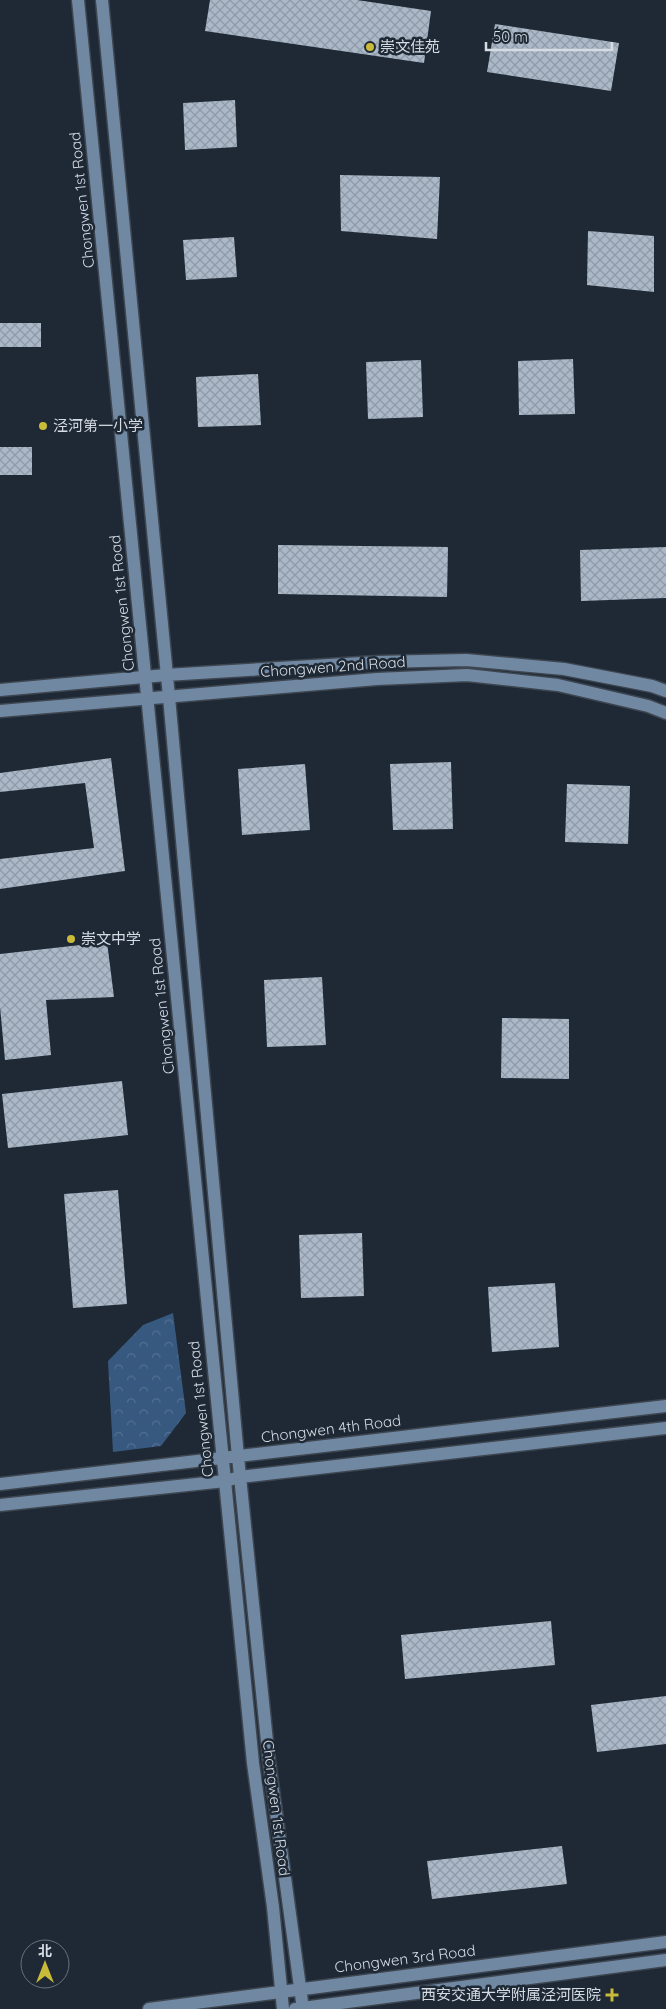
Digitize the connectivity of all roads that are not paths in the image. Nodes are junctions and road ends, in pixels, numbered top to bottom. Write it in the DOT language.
graph roads {
  1 [pos="78,0"];
  2 [pos="102,0"];
  3 [pos="166,675"];
  4 [pos="145,677"];
  5 [pos="0,690"];
  6 [pos="666,692"];
  7 [pos="169,697"];
  8 [pos="148,698"];
  9 [pos="0,711"];
  10 [pos="666,712"];
  11 [pos="666,1406"];
  12 [pos="666,1428"];
  13 [pos="238,1457"];
  14 [pos="223,1459"];
  15 [pos="240,1477"];
  16 [pos="225,1481"];
  17 [pos="0,1484"];
  18 [pos="0,1505"];
  19 [pos="666,1942"];
  20 [pos="666,1960"];
  21 [pos="301,1989"];
  22 [pos="281,1992"];
  23 [pos="149,2009"];
  24 [pos="283,2009"];
  25 [pos="301,2009"];
  1 -- 4 [label="street, Chongwen 1st Road"];
  2 -- 3 [label="street, Chongwen 1st Road"];
  3 -- 4 [label="street, Chongwen 2nd Road"];
  3 -- 6 [label="street, Chongwen 2nd Road"];
  3 -- 7 [label="street, Chongwen 1st Road"];
  4 -- 5 [label="street, Chongwen 2nd Road"];
  4 -- 8 [label="street, Chongwen 1st Road"];
  7 -- 8 [label="street, Chongwen 2nd Road"];
  7 -- 10 [label="street, Chongwen 2nd Road"];
  7 -- 13 [label="street, Chongwen 1st Road"];
  8 -- 9 [label="street, Chongwen 2nd Road"];
  8 -- 14 [label="street, Chongwen 1st Road"];
  11 -- 13 [label="street, Chongwen 4th Road"];
  12 -- 15 [label="street"];
  13 -- 14 [label="street, Chongwen 4th Road"];
  13 -- 15 [label="street, Chongwen 1st Road"];
  14 -- 16 [label="street, Chongwen 1st Road"];
  14 -- 17 [label="street, Chongwen 4th Road"];
  15 -- 16 [label="street"];
  15 -- 21 [label="street, Chongwen 1st Road"];
  16 -- 18 [label="street"];
  16 -- 22 [label="street, Chongwen 1st Road"];
  19 -- 21 [label="street, Chongwen 3rd Road"];
  20 -- 25 [label="street"];
  21 -- 22 [label="street, Chongwen 3rd Road"];
  21 -- 25 [label="street, Chongwen 1st Road"];
  22 -- 23 [label="street, Chongwen 3rd Road"];
  22 -- 24 [label="street, Chongwen 1st Road"];
}
